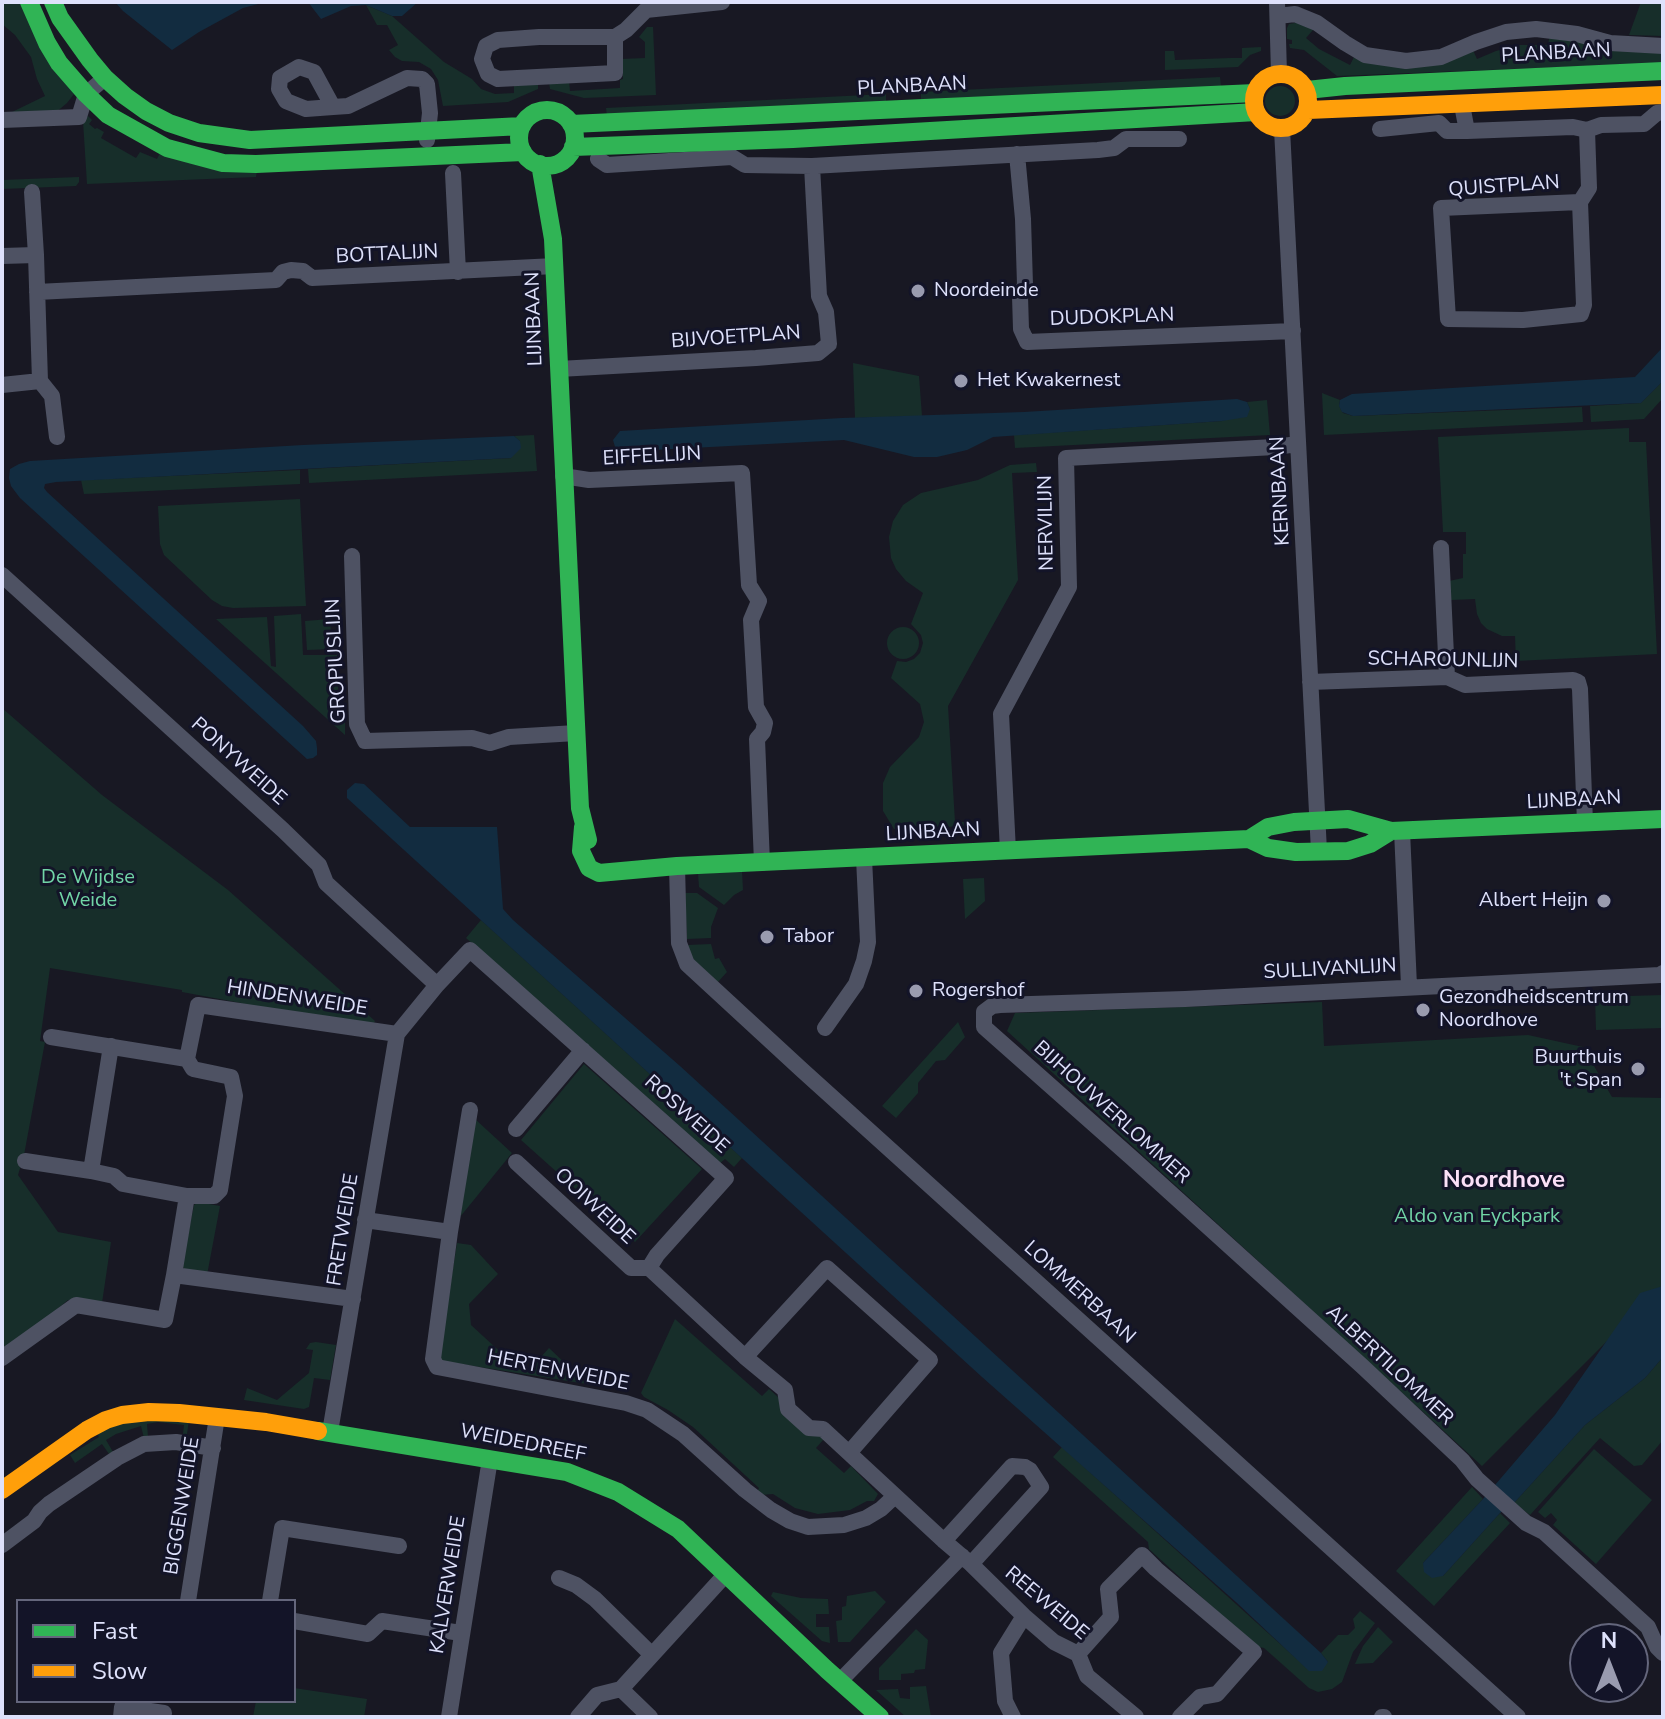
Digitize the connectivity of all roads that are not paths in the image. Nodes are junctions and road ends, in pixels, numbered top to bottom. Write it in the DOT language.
graph roads {
  1 [pos="29,2"];
  2 [pos="53,2"];
  3 [pos="722,2"];
  4 [pos="1277,9"];
  5 [pos="615,37"];
  6 [pos="1663,46"];
  7 [pos="1663,71"];
  8 [pos="1279,74"];
  9 [pos="105,78"];
  10 [pos="1307,90"];
  11 [pos="86,94"];
  12 [pos="1663,95"];
  13 [pos="1255,103"];
  14 [pos="1462,105"];
  15 [pos="333,107"];
  16 [pos="1308,110"];
  17 [pos="1663,112"];
  18 [pos="2,120"];
  19 [pos="1096,122"];
  20 [pos="571,124"];
  21 [pos="522,126"];
  22 [pos="1282,129"];
  23 [pos="1380,129"];
  24 [pos="1587,130"];
  25 [pos="428,131"];
  26 [pos="1467,131"];
  27 [pos="1179,139"];
  28 [pos="757,140"];
  29 [pos="573,147"];
  30 [pos="1098,150"];
  31 [pos="523,152"];
  32 [pos="1017,154"];
  33 [pos="426,157"];
  34 [pos="598,159"];
  35 [pos="559,163"];
  36 [pos="540,164"];
  37 [pos="759,165"];
  38 [pos="812,166"];
  39 [pos="453,173"];
  40 [pos="32,192"];
  41 [pos="1580,202"];
  42 [pos="553,239"];
  43 [pos="36,255"];
  44 [pos="2,256"];
  45 [pos="555,266"];
  46 [pos="458,272"];
  47 [pos="37,292"];
  48 [pos="1293,331"];
  49 [pos="559,369"];
  50 [pos="40,381"];
  51 [pos="2,385"];
  52 [pos="1298,436"];
  53 [pos="57,437"];
  54 [pos="563,476"];
  55 [pos="1441,548"];
  56 [pos="352,556"];
  57 [pos="2,575"];
  58 [pos="1447,677"];
  59 [pos="1310,682"];
  60 [pos="576,733"];
  61 [pos="1663,819"];
  62 [pos="1317,821"];
  63 [pos="1585,823"];
  64 [pos="1397,831"];
  65 [pos="1249,839"];
  66 [pos="1008,851"];
  67 [pos="1319,851"];
  68 [pos="864,858"];
  69 [pos="762,863"];
  70 [pos="677,866"];
  71 [pos="1663,973"];
  72 [pos="437,985"];
  73 [pos="1409,986"];
  74 [pos="1000,1005"];
  75 [pos="825,1028"];
  76 [pos="397,1034"];
  77 [pos="51,1037"];
  78 [pos="111,1046"];
  79 [pos="583,1050"];
  80 [pos="187,1059"];
  81 [pos="470,1110"];
  82 [pos="516,1129"];
  83 [pos="25,1161"];
  84 [pos="516,1162"];
  85 [pos="91,1171"];
  86 [pos="187,1196"];
  87 [pos="365,1220"];
  88 [pos="450,1232"];
  89 [pos="1234,1252"];
  90 [pos="649,1268"];
  91 [pos="174,1275"];
  92 [pos="353,1299"];
  93 [pos="745,1357"];
  94 [pos="2,1358"];
  95 [pos="217,1417"];
  96 [pos="330,1432"];
  97 [pos="213,1448"];
  98 [pos="849,1453"];
  99 [pos="490,1459"];
  100 [pos="6,1481"];
  101 [pos="895,1496"];
  102 [pos="944,1541"];
  103 [pos="2,1545"];
  104 [pos="399,1546"];
  105 [pos="966,1560"];
  106 [pos="726,1574"];
  107 [pos="559,1578"];
  108 [pos="188,1599"];
  109 [pos="270,1599"];
  110 [pos="1024,1616"];
  111 [pos="296,1621"];
  112 [pos="461,1633"];
  113 [pos="1661,1647"];
  114 [pos="651,1654"];
  115 [pos="1078,1654"];
  116 [pos="840,1681"];
  117 [pos="621,1689"];
  118 [pos="164,1710"];
  119 [pos="121,1717"];
  120 [pos="449,1717"];
  121 [pos="578,1717"];
  122 [pos="650,1717"];
  123 [pos="880,1717"];
  124 [pos="1013,1717"];
  125 [pos="1136,1717"];
  126 [pos="1180,1717"];
  127 [pos="1518,1717"];
  1 -- 11 [label="street"];
  2 -- 9 [label="street"];
  3 -- 5 [label="street"];
  4 -- 6 [label="street"];
  4 -- 8 [label="street"];
  5 -- 5 [label="street"];
  7 -- 10 [label="street, PLANBAAN"];
  8 -- 10 [label="street"];
  8 -- 13 [label="street"];
  9 -- 11 [label="street"];
  9 -- 25 [label="street"];
  10 -- 16 [label="street"];
  11 -- 18 [label="street"];
  11 -- 33 [label="street"];
  12 -- 14 [label="street"];
  13 -- 19 [label="street"];
  13 -- 20 [label="street, PLANBAAN"];
  13 -- 22 [label="street"];
  14 -- 16 [label="street"];
  14 -- 26 [label="street"];
  15 -- 25 [label="street"];
  16 -- 22 [label="street"];
  17 -- 24 [label="street"];
  19 -- 28 [label="street"];
  19 -- 30 [label="street"];
  20 -- 21 [label="street"];
  20 -- 29 [label="street"];
  21 -- 25 [label="street"];
  21 -- 31 [label="street"];
  22 -- 48 [label="street, KERNBAAN"];
  23 -- 26 [label="street"];
  24 -- 26 [label="street"];
  24 -- 41 [label="street"];
  25 -- 33 [label="street"];
  27 -- 30 [label="street"];
  28 -- 29 [label="street"];
  28 -- 37 [label="street"];
  29 -- 35 [label="street"];
  30 -- 32 [label="street"];
  31 -- 33 [label="street"];
  31 -- 36 [label="street"];
  32 -- 38 [label="street"];
  32 -- 48 [label="street, DUDOKPLAN"];
  34 -- 37 [label="street"];
  35 -- 36 [label="street"];
  35 -- 42 [label="street, LIJNBAAN"];
  36 -- 42 [label="street, LIJNBAAN"];
  37 -- 38 [label="street"];
  38 -- 49 [label="street, BIJVOETPLAN"];
  39 -- 46 [label="street"];
  40 -- 43 [label="street"];
  41 -- 41 [label="street, QUISTPLAN"];
  42 -- 45 [label="street, LIJNBAAN"];
  43 -- 44 [label="street"];
  43 -- 47 [label="street"];
  45 -- 46 [label="street, BOTTALIJN"];
  45 -- 49 [label="street, LIJNBAAN"];
  46 -- 47 [label="street, BOTTALIJN"];
  47 -- 50 [label="street"];
  48 -- 52 [label="street, KERNBAAN"];
  49 -- 54 [label="street, LIJNBAAN"];
  50 -- 51 [label="street"];
  50 -- 53 [label="street"];
  52 -- 59 [label="street, KERNBAAN"];
  52 -- 66 [label="street, NERVILIJN"];
  54 -- 60 [label="street, LIJNBAAN"];
  54 -- 69 [label="street, EIFFELLIJN"];
  55 -- 58 [label="street"];
  56 -- 60 [label="street, GROPIUSLIJN"];
  57 -- 72 [label="street, PONYWEIDE"];
  58 -- 59 [label="street, SCHAROUNLIJN"];
  58 -- 63 [label="street, SCHAROUNLIJN"];
  59 -- 62 [label="street, KERNBAAN"];
  60 -- 70 [label="street, LIJNBAAN"];
  61 -- 63 [label="street, LIJNBAAN"];
  62 -- 64 [label="street, LIJNBAAN"];
  62 -- 65 [label="street, LIJNBAAN"];
  62 -- 67 [label="street, KERNBAAN"];
  63 -- 64 [label="street, LIJNBAAN"];
  64 -- 67 [label="street, LIJNBAAN"];
  64 -- 73 [label="street"];
  65 -- 66 [label="street, LIJNBAAN"];
  65 -- 67 [label="street, LIJNBAAN"];
  66 -- 68 [label="street, LIJNBAAN"];
  68 -- 69 [label="street, LIJNBAAN"];
  68 -- 75 [label="street"];
  69 -- 70 [label="street, LIJNBAAN"];
  70 -- 127 [label="street, LOMMERBAAN"];
  71 -- 73 [label="street, SULLIVANLIJN"];
  72 -- 76 [label="street, ROSWEIDE"];
  72 -- 79 [label="street, ROSWEIDE"];
  73 -- 74 [label="street, SULLIVANLIJN"];
  74 -- 89 [label="street, BIJHOUWERLOMMER"];
  76 -- 80 [label="street, HINDENWEIDE"];
  76 -- 87 [label="street, FRETWEIDE"];
  77 -- 78 [label="street"];
  78 -- 80 [label="street"];
  78 -- 85 [label="street"];
  79 -- 82 [label="street"];
  79 -- 90 [label="street, ROSWEIDE"];
  80 -- 86 [label="street"];
  81 -- 88 [label="street"];
  83 -- 85 [label="street"];
  84 -- 90 [label="street, OOIWEIDE"];
  85 -- 86 [label="street"];
  86 -- 91 [label="street"];
  87 -- 88 [label="street"];
  87 -- 92 [label="street, FRETWEIDE"];
  88 -- 101 [label="street, HERTENWEIDE"];
  89 -- 113 [label="street, ALBERTILOMMER"];
  90 -- 93 [label="street"];
  91 -- 92 [label="street"];
  91 -- 94 [label="street"];
  92 -- 96 [label="street, FRETWEIDE"];
  93 -- 98 [label="street"];
  93 -- 98 [label="street"];
  95 -- 96 [label="street, WEIDEDREEF"];
  95 -- 97 [label="street, BIGGENWEIDE"];
  95 -- 100 [label="street, WEIDEDREEF"];
  96 -- 99 [label="street, WEIDEDREEF"];
  97 -- 103 [label="street"];
  97 -- 108 [label="street, BIGGENWEIDE"];
  98 -- 101 [label="street"];
  99 -- 106 [label="street, WEIDEDREEF"];
  99 -- 112 [label="street, KALVERWEIDE"];
  101 -- 102 [label="street"];
  102 -- 105 [label="street"];
  102 -- 105 [label="street"];
  104 -- 109 [label="street"];
  105 -- 110 [label="street, REEWEIDE"];
  105 -- 116 [label="street"];
  106 -- 114 [label="street"];
  106 -- 116 [label="street, WEIDEDREEF"];
  107 -- 114 [label="street"];
  110 -- 115 [label="street, REEWEIDE"];
  110 -- 124 [label="street"];
  111 -- 112 [label="street"];
  112 -- 120 [label="street, KALVERWEIDE"];
  114 -- 117 [label="street"];
  115 -- 125 [label="street, REEWEIDE"];
  115 -- 126 [label="street"];
  116 -- 123 [label="street, WEIDEDREEF"];
  117 -- 121 [label="street"];
  117 -- 122 [label="street"];
  118 -- 119 [label="street"];
}
